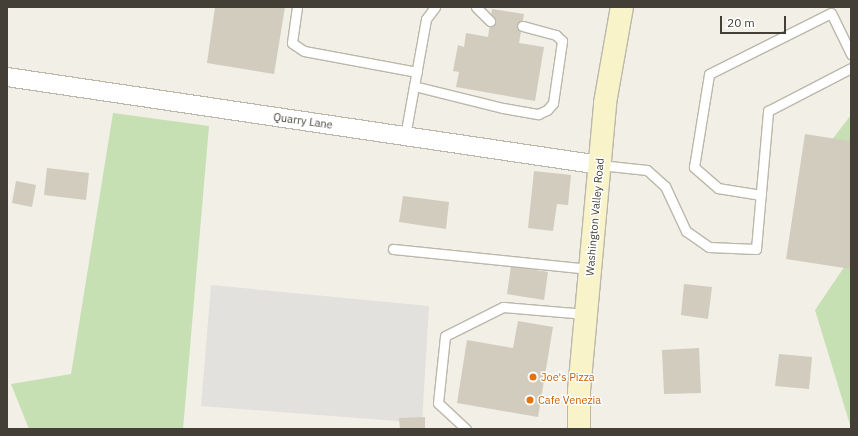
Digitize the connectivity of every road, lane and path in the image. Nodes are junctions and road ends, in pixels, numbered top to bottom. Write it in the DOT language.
graph roads {
  1 [pos="297,7"];
  2 [pos="435,7"];
  3 [pos="476,7"];
  4 [pos="622,7"];
  5 [pos="490,21"];
  6 [pos="522,26"];
  7 [pos="851,54"];
  8 [pos="851,68"];
  9 [pos="417,72"];
  10 [pos="7,77"];
  11 [pos="414,86"];
  12 [pos="405,136"];
  13 [pos="600,165"];
  14 [pos="760,195"];
  15 [pos="393,249"];
  16 [pos="590,269"];
  17 [pos="586,314"];
  18 [pos="466,429"];
  19 [pos="579,429"];
  1 -- 9 [label="lane"];
  2 -- 9 [label="lane"];
  3 -- 5 [label="lane"];
  4 -- 13 [label="street, Washington Valley Road"];
  6 -- 11 [label="lane"];
  7 -- 14 [label="lane"];
  8 -- 14 [label="lane"];
  9 -- 11 [label="lane"];
  10 -- 12 [label="street, Quarry Lane"];
  11 -- 12 [label="lane"];
  12 -- 13 [label="street, Quarry Lane"];
  13 -- 14 [label="lane"];
  13 -- 16 [label="street, Washington Valley Road"];
  15 -- 16 [label="lane"];
  16 -- 17 [label="street, Washington Valley Road"];
  17 -- 18 [label="lane"];
  17 -- 19 [label="street, Washington Valley Road"];
}
